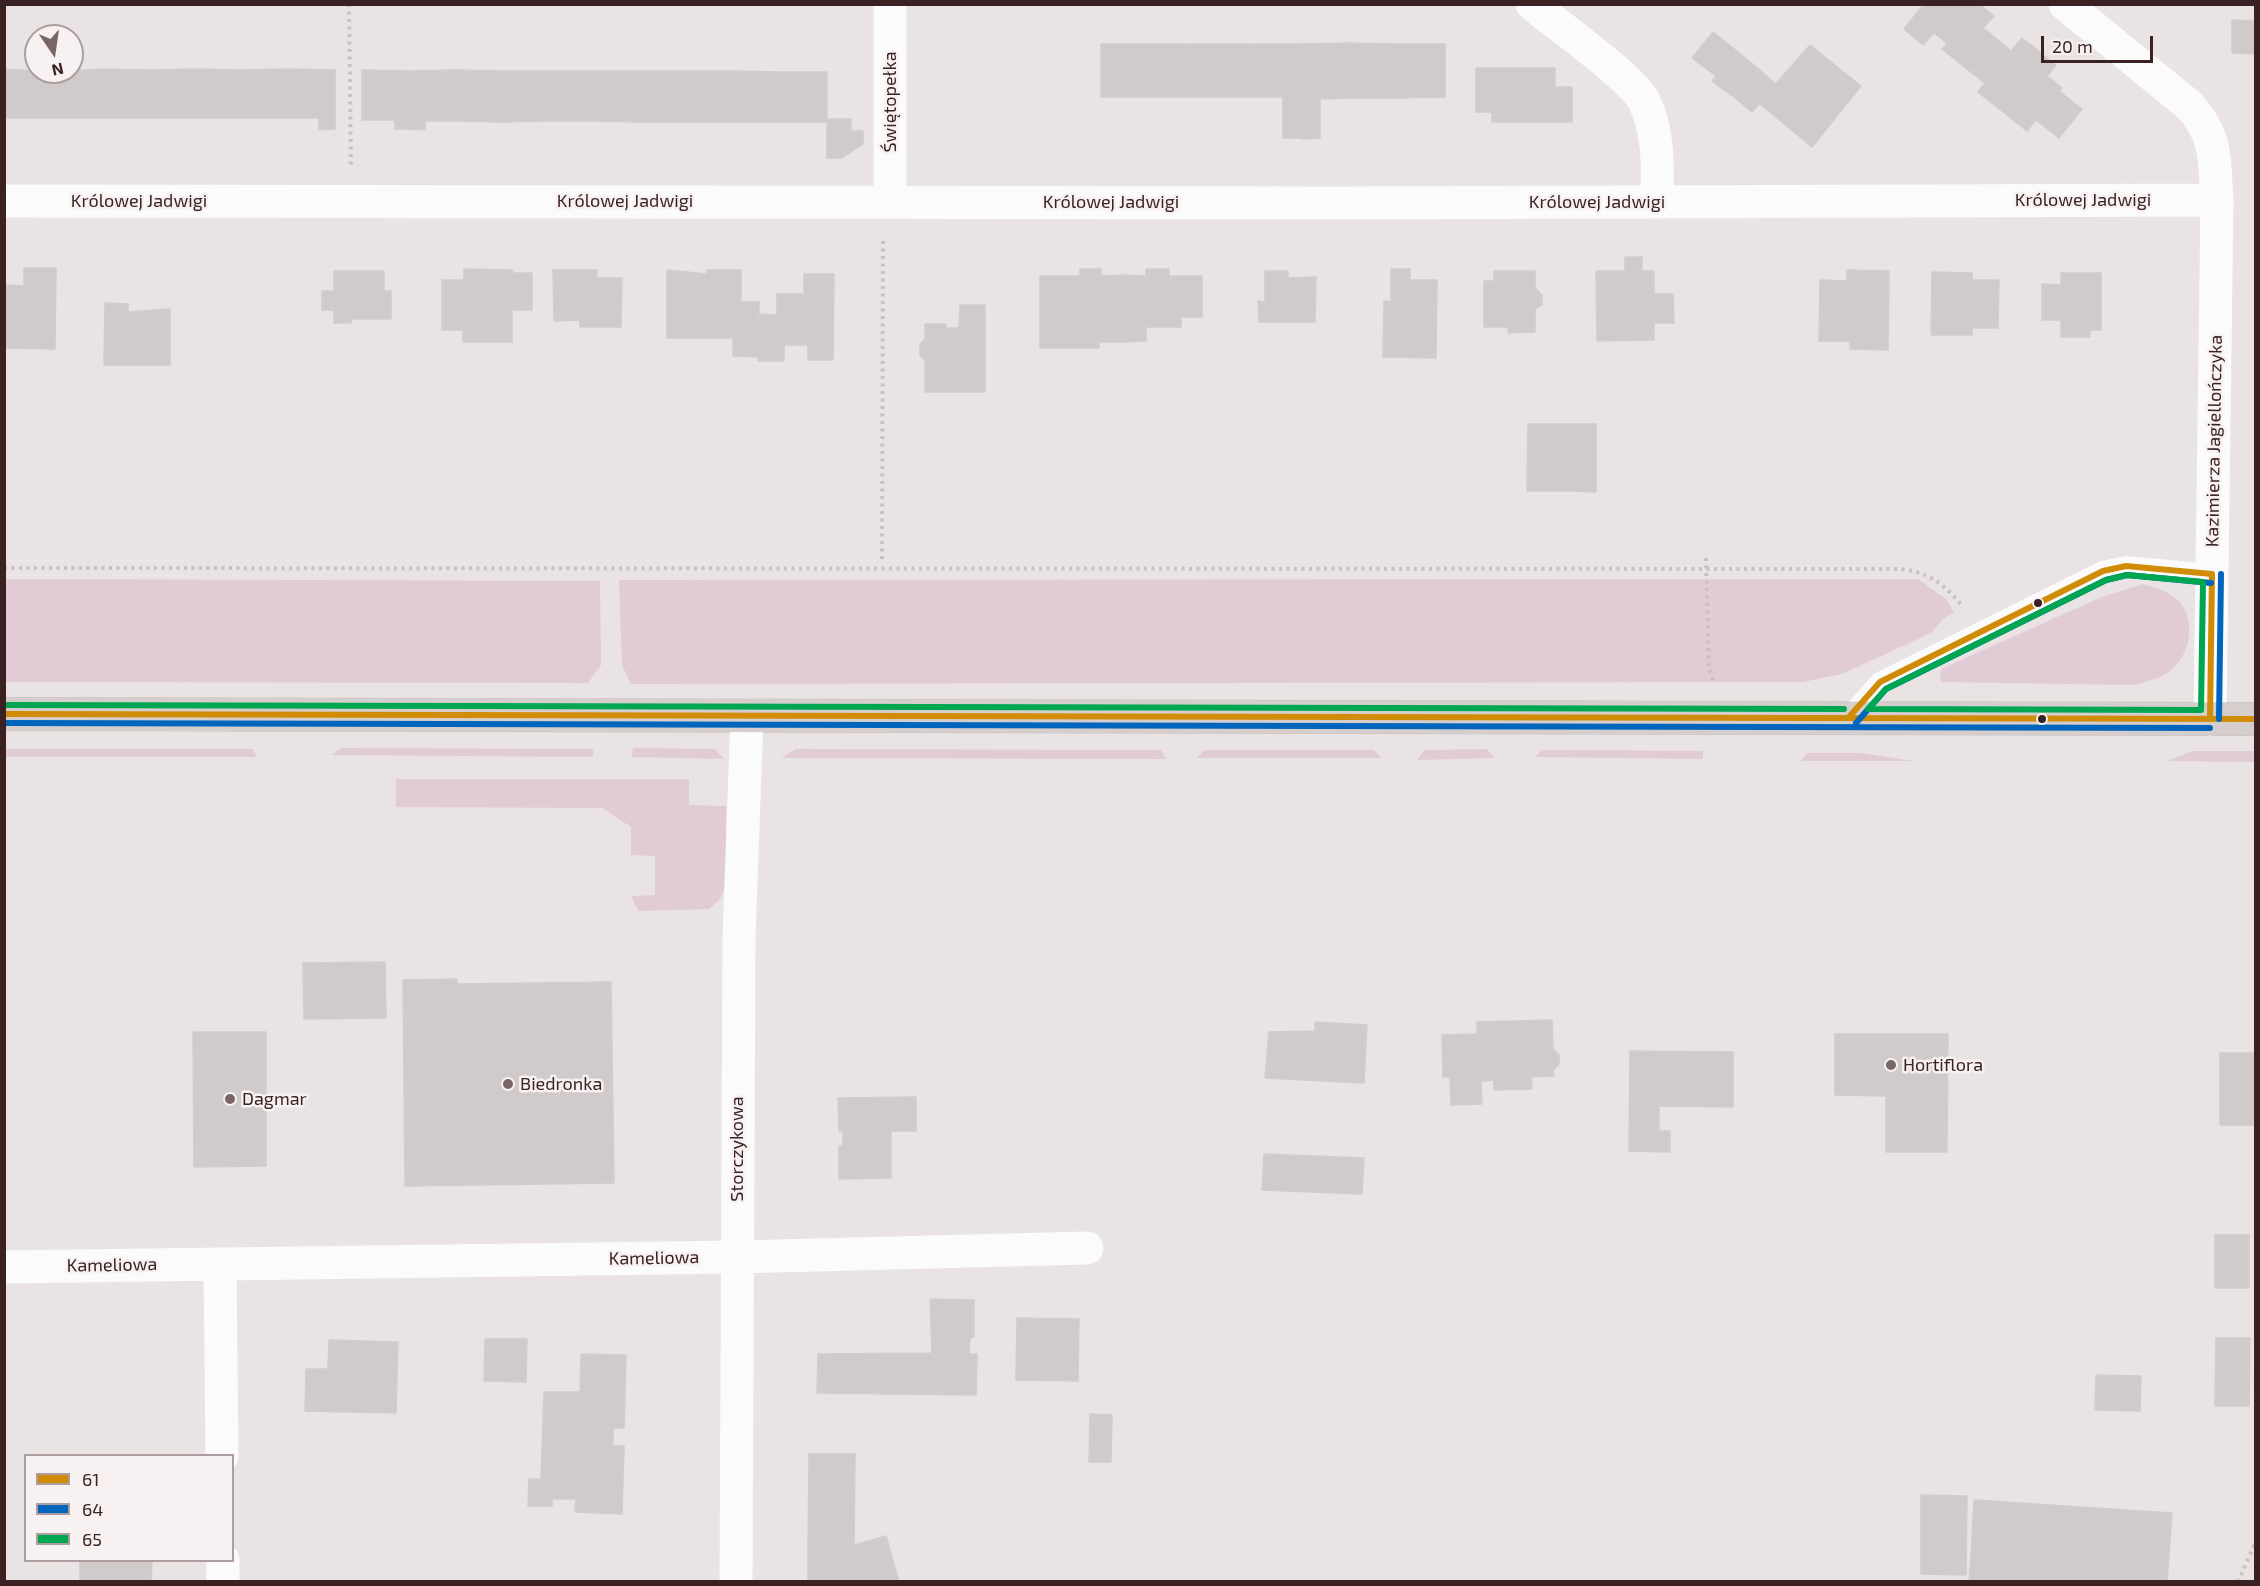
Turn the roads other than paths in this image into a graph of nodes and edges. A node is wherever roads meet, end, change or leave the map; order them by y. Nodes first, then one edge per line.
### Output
1 (890, 4) edge
2 (1532, 4) edge
3 (2065, 4) edge
4 (890, 200) junction
5 (2217, 200) junction
6 (4, 201) edge
7 (1657, 202) junction
8 (2212, 574) junction
9 (4, 714) edge
10 (747, 717) junction
11 (1849, 717) junction
12 (2211, 719) junction
13 (2256, 719) edge
14 (1087, 1248) dead end
15 (736, 1257) junction
16 (220, 1264) junction
17 (4, 1267) edge
18 (222, 1454) edge
19 (223, 1562) edge
20 (224, 1581) edge
21 (736, 1581) edge

1 - 4 street, Świętopełka
2 - 7 street
3 - 5 street, Kazimierza Jagiellończyka
4 - 6 street, Królowej Jadwigi
4 - 7 street, Królowej Jadwigi
5 - 7 street, Królowej Jadwigi
5 - 8 street, Kazimierza Jagiellończyka
8 - 11 lane
8 - 12 street, Kazimierza Jagiellończyka
9 - 10 main road
10 - 11 main road
10 - 15 street, Storczykowa
11 - 12 main road
12 - 13 main road
14 - 15 street, Kameliowa
15 - 16 street, Kameliowa
15 - 21 street, Storczykowa
16 - 17 street, Kameliowa
16 - 18 street
19 - 20 street

